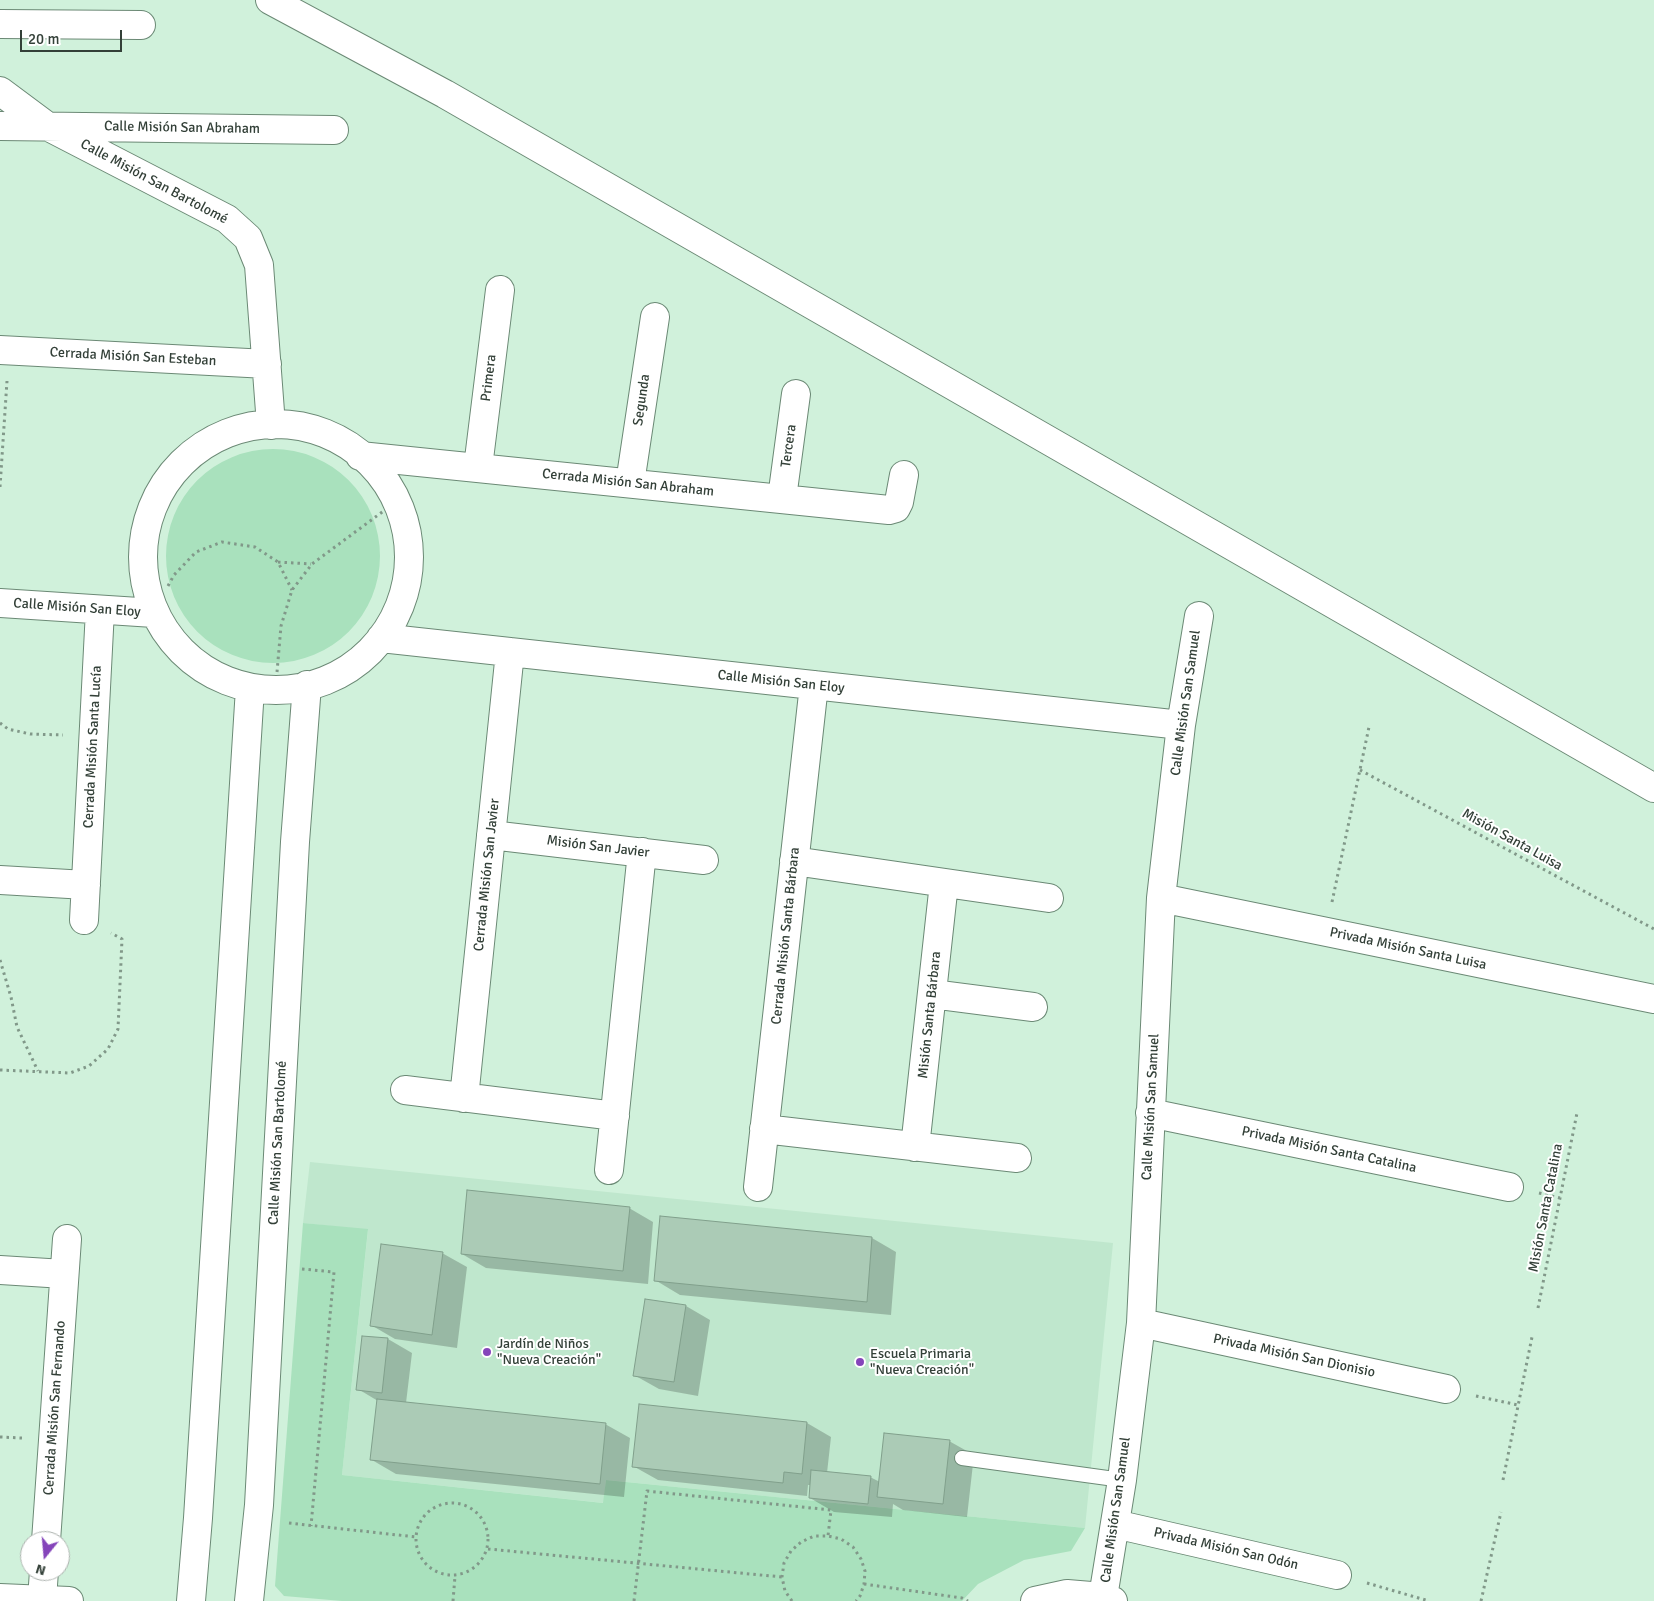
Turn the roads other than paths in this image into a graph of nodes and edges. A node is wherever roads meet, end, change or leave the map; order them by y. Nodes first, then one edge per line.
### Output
1 (270, 0) edge
2 (0, 24) edge
3 (141, 25) dead end
4 (0, 90) edge
5 (0, 126) edge
6 (47, 126) junction
7 (334, 130) dead end
8 (500, 290) dead end
9 (654, 317) dead end
10 (5, 350) edge
11 (267, 364) junction
12 (796, 394) dead end
13 (271, 426) junction
14 (360, 456) junction
15 (478, 467) junction
16 (904, 475) dead end
17 (630, 483) junction
18 (782, 498) junction
19 (0, 603) edge
20 (100, 610) junction
21 (154, 613) junction
22 (1199, 616) dead end
23 (381, 638) junction
24 (510, 652) junction
25 (307, 685) junction
26 (814, 685) junction
27 (263, 689) junction
28 (1181, 725) junction
29 (1654, 788) edge
30 (491, 835) junction
31 (642, 852) junction
32 (704, 860) dead end
33 (794, 862) junction
34 (0, 880) edge
35 (944, 883) junction
36 (86, 885) junction
37 (1049, 898) dead end
38 (1162, 898) junction
39 (84, 920) road end
40 (932, 994) junction
41 (1654, 999) edge
42 (1033, 1007) dead end
43 (405, 1090) dead end
44 (464, 1098) junction
45 (1150, 1114) junction
46 (615, 1116) junction
47 (764, 1129) junction
48 (915, 1147) junction
49 (1017, 1158) dead end
50 (609, 1170) dead end
51 (758, 1187) dead end
52 (1509, 1187) dead end
53 (67, 1240) dead end
54 (0, 1270) edge
55 (64, 1274) junction
56 (1141, 1323) junction
57 (1446, 1389) road end
58 (962, 1458) dead end
59 (1122, 1480) junction
60 (1115, 1524) junction
61 (47, 1531) edge
62 (1337, 1575) road end
63 (43, 1581) edge
64 (0, 1598) edge
65 (1108, 1599) edge
66 (42, 1600) junction
67 (69, 1601) edge
68 (191, 1601) edge
69 (249, 1601) edge
70 (1035, 1601) edge

1 - 29 street
2 - 3 street
4 - 6 street, Calle Misión San Bartolomé
5 - 6 street, Calle Misión San Abraham
6 - 7 street, Calle Misión San Abraham
6 - 11 street, Calle Misión San Bartolomé
8 - 15 street, Primera
9 - 17 street, Segunda
10 - 11 street, Cerrada Misión San Esteban
11 - 13 street, Calle Misión San Bartolomé
12 - 18 street, Tercera
13 - 14 street
13 - 21 street
14 - 15 street, Cerrada Misión San Abraham
14 - 23 street
15 - 17 street, Cerrada Misión San Abraham
16 - 18 street, Cerrada Misión San Abraham
17 - 18 street, Cerrada Misión San Abraham
19 - 20 street, Calle Misión San Eloy
20 - 21 street, Calle Misión San Eloy
20 - 36 street, Cerrada Misión Santa Lucía
21 - 27 street
22 - 28 street, Calle Misión San Samuel
23 - 24 street, Calle Misión San Eloy
23 - 25 street
24 - 26 street, Calle Misión San Eloy
24 - 30 street, Cerrada Misión San Javier
25 - 27 street
25 - 69 street, Calle Misión San Bartolomé
26 - 28 street, Calle Misión San Eloy
26 - 33 street, Cerrada Misión Santa Bárbara
27 - 68 street
28 - 38 street, Calle Misión San Samuel
30 - 31 street, Misión San Javier
30 - 44 street, Cerrada Misión San Javier
31 - 32 street, Misión San Javier
31 - 46 street
33 - 35 street
33 - 47 street, Cerrada Misión Santa Bárbara
34 - 36 street
35 - 37 street
35 - 40 street, Misión Santa Bárbara
36 - 39 street, Cerrada Misión Santa Lucía
38 - 41 street, Privada Misión Santa Luisa
38 - 45 street, Calle Misión San Samuel
40 - 42 street
40 - 48 street, Misión Santa Bárbara
43 - 44 street
44 - 46 street
45 - 52 street, Privada Misión Santa Catalina
45 - 56 street, Calle Misión San Samuel
46 - 50 street
47 - 48 street
47 - 51 street, Cerrada Misión Santa Bárbara
48 - 49 street
53 - 55 street, Cerrada Misión San Fernando
54 - 55 street
55 - 61 street, Cerrada Misión San Fernando
56 - 57 street, Privada Misión San Dionisio
56 - 59 street, Calle Misión San Samuel
58 - 59 lane
59 - 60 street, Calle Misión San Samuel
60 - 62 street, Privada Misión San Odón
60 - 65 street, Calle Misión San Samuel
63 - 66 street
64 - 66 street
65 - 70 street
66 - 67 street

